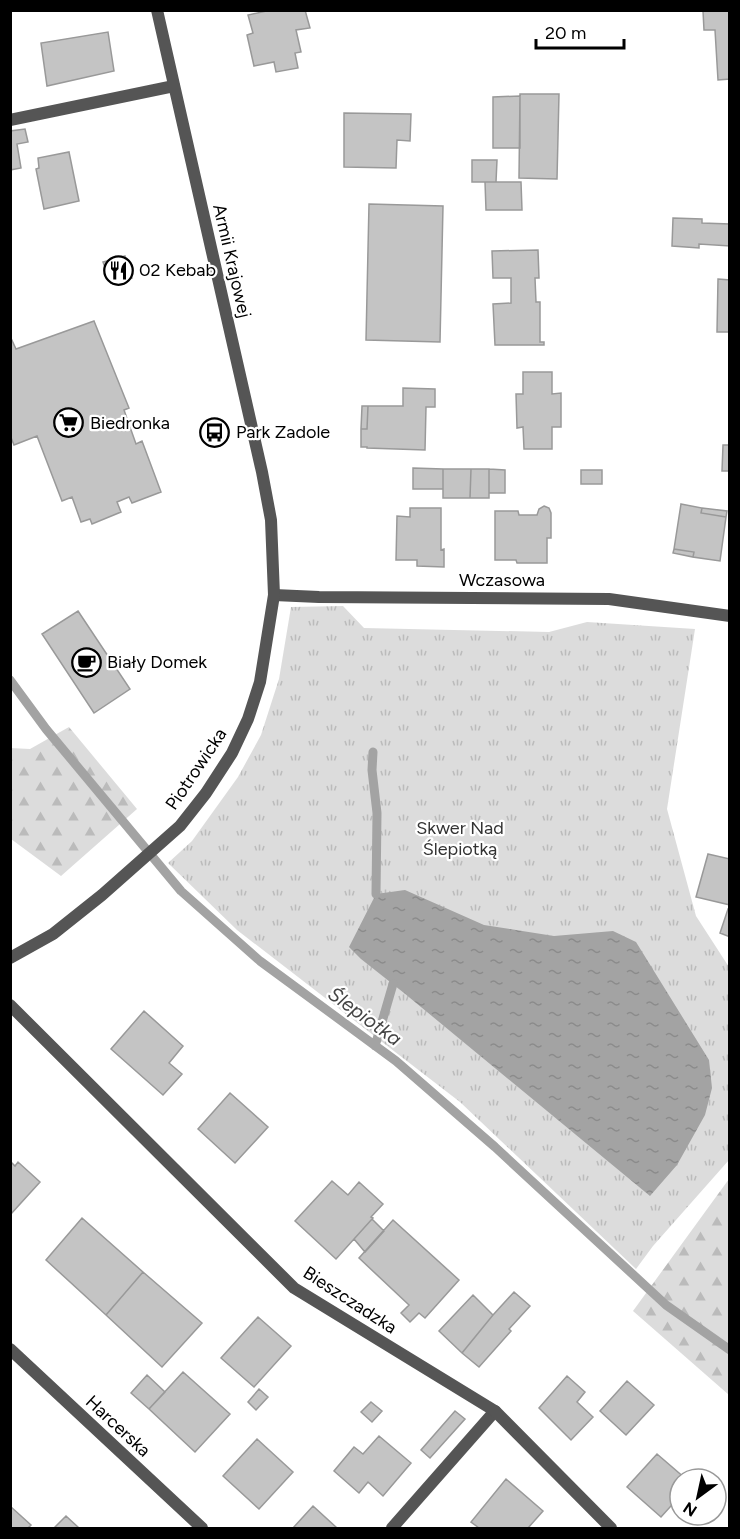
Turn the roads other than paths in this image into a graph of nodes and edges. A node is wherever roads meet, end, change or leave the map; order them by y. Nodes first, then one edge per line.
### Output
1 (157, 10) edge
2 (174, 86) junction
3 (10, 120) edge
4 (271, 520) joint
5 (274, 595) junction
6 (729, 616) edge
7 (10, 958) edge
8 (10, 1005) edge
9 (10, 1349) edge
10 (495, 1412) junction
11 (202, 1528) edge
12 (392, 1528) edge
13 (611, 1528) edge

1 - 2 street, Armii Krajowej
2 - 3 street
2 - 4 street, Armii Krajowej
4 - 5 street, Piotrowicka
5 - 6 street, Wczasowa
5 - 7 street, Piotrowicka
8 - 10 street, Bieszczadzka
9 - 11 street, Harcerska
10 - 12 street
10 - 13 street, Bieszczadzka

